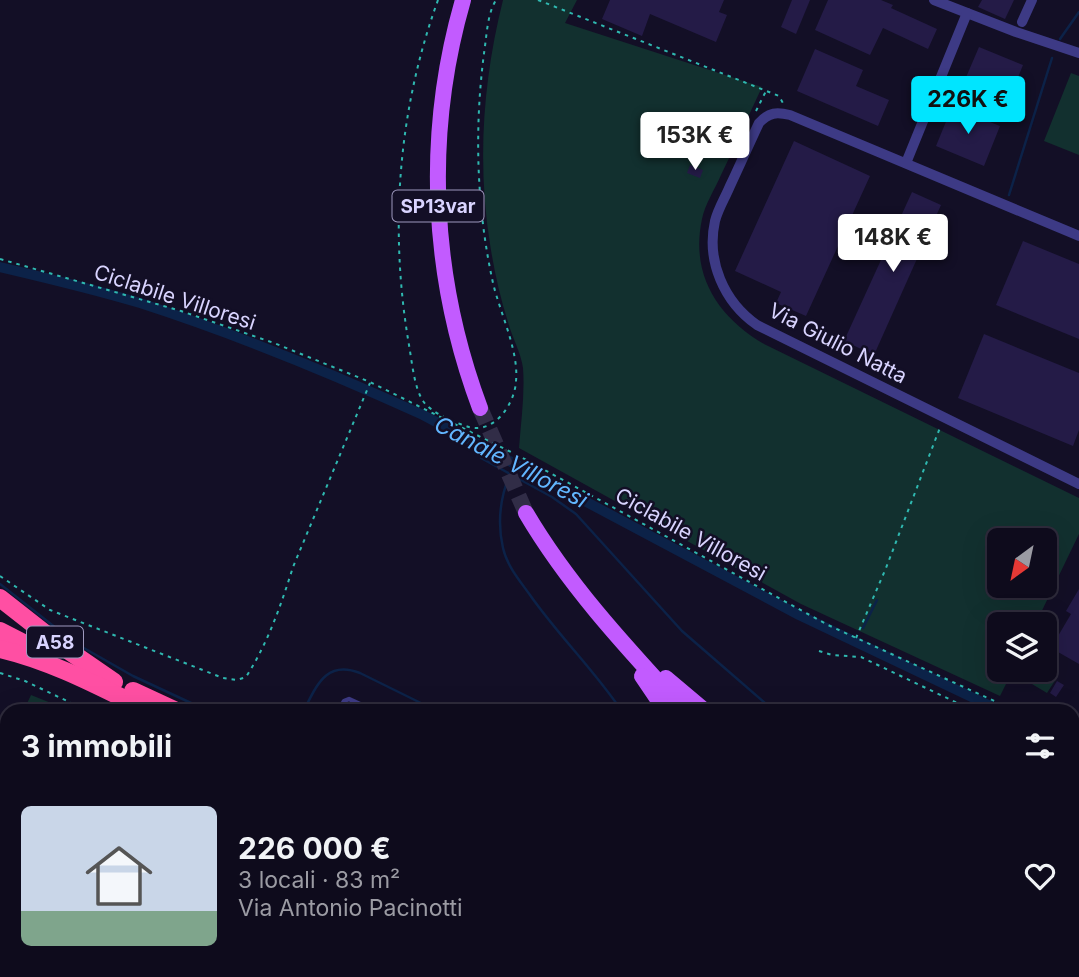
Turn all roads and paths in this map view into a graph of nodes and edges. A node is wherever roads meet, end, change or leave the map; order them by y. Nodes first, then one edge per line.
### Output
1 (463, 0) edge
2 (538, 0) edge
3 (934, 0) edge
4 (1032, 0) edge
5 (967, 13) junction
6 (1022, 22) dead end
7 (1079, 53) edge
8 (766, 91) junction
9 (790, 114) junction
10 (753, 118) dead end
11 (906, 163) junction
12 (1079, 236) edge
13 (0, 259) edge
14 (370, 383) junction
15 (424, 403) dead end
16 (422, 408) junction
17 (480, 408) tunnel mouth
18 (941, 424) dead end
19 (474, 428) dead end
20 (472, 432) junction
21 (1079, 484) edge
22 (526, 513) tunnel mouth
23 (0, 576) edge
24 (0, 598) edge
25 (0, 631) edge
26 (611, 631) junction
27 (856, 638) junction
28 (0, 649) edge
29 (40, 651) junction
30 (818, 651) dead end
31 (0, 673) edge
32 (114, 681) junction
33 (95, 684) junction
34 (73, 704) edge
35 (135, 704) edge
36 (162, 704) edge
37 (342, 704) edge
38 (360, 704) edge
39 (661, 704) edge
40 (678, 704) edge
41 (697, 704) edge
42 (959, 704) edge
43 (1001, 704) edge

1 - 17 main road, SP13var
2 - 8 path
3 - 5 street
4 - 6 street
5 - 7 street
5 - 11 street
8 - 9 path
8 - 10 path
9 - 11 street
9 - 21 street, Via Giulio Natta
11 - 12 street
13 - 14 path, Ciclabile Villoresi
14 - 16 path, Ciclabile Villoresi
14 - 23 path
15 - 16 path
16 - 20 path, Ciclabile Villoresi
18 - 27 path
19 - 20 path
20 - 27 path, Ciclabile Villoresi
22 - 26 main road
24 - 32 highway, A58
25 - 29 highway, A58
26 - 39 main road
26 - 40 main road
26 - 41 main road
27 - 43 path, Ciclabile Villoresi
28 - 33 highway, A58
29 - 32 highway, A58
29 - 33 highway, A58
30 - 42 path
31 - 34 path
32 - 36 highway, A58
33 - 35 highway, A58
37 - 38 lane

